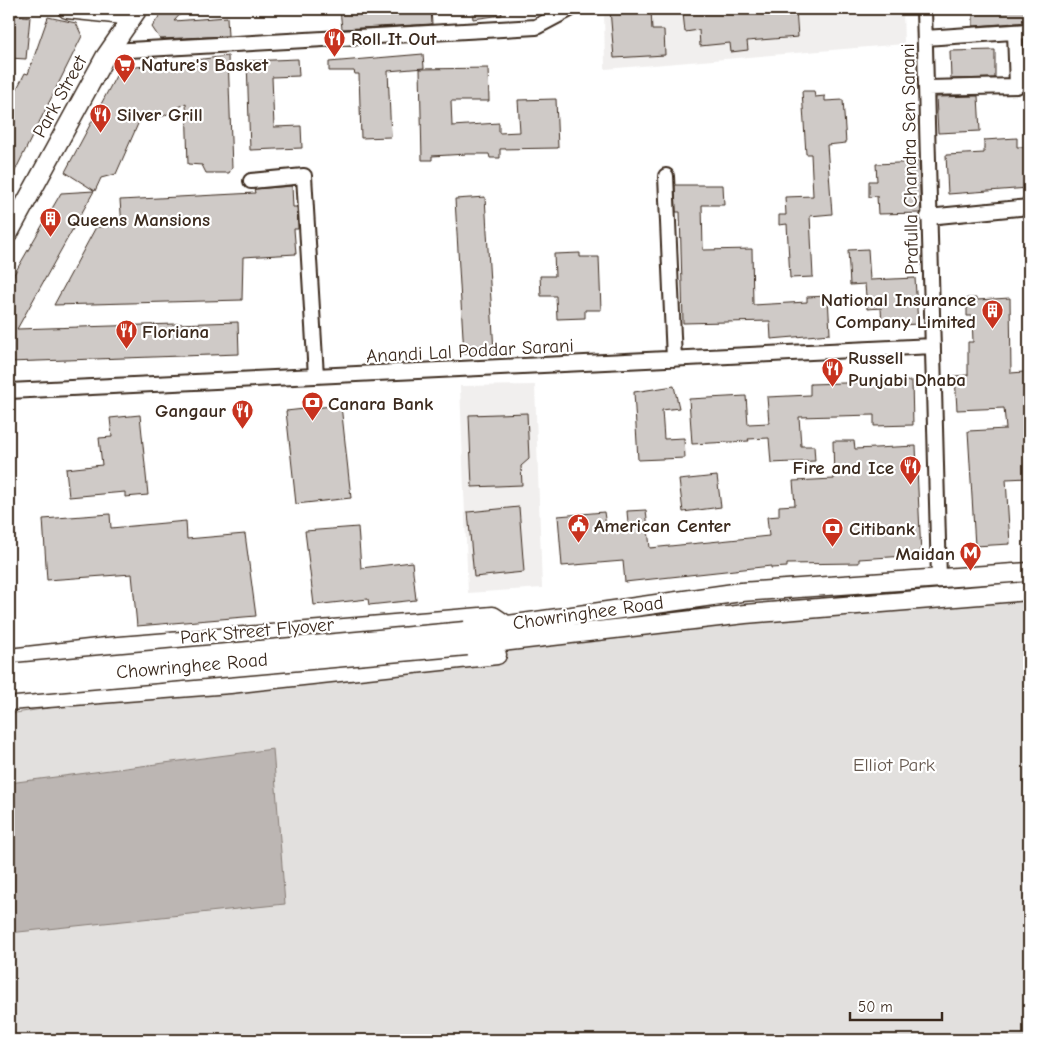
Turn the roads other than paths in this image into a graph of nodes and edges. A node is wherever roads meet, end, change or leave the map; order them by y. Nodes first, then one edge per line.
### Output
1 (67, 9) edge
2 (570, 9) edge
3 (924, 9) edge
4 (136, 13) edge
5 (1022, 32) edge
6 (925, 38) junction
7 (111, 51) junction
8 (927, 88) junction
9 (666, 176) dead end
10 (251, 181) dead end
11 (1029, 207) edge
12 (928, 217) junction
13 (9, 233) edge
14 (933, 346) junction
15 (674, 359) junction
16 (316, 376) junction
17 (9, 390) edge
18 (1029, 572) edge
19 (939, 579) junction
20 (907, 581) junction
21 (1029, 591) edge
22 (908, 600) junction
23 (509, 634) junction
24 (466, 638) junction
25 (107, 647) junction
26 (9, 658) edge
27 (9, 673) edge
28 (9, 687) edge
29 (108, 694) junction
30 (9, 701) edge

1 - 4 main road
2 - 7 street
3 - 6 street, Prafulla Chandra Sen Sarani
4 - 7 main road, Park Street
5 - 6 street
5 - 8 street
6 - 8 street, Prafulla Chandra Sen Sarani
7 - 13 main road, Park Street
8 - 12 street, Prafulla Chandra Sen Sarani
9 - 15 street
10 - 16 street
11 - 12 street
12 - 14 street, Prafulla Chandra Sen Sarani
14 - 15 street, Anandi Lal Poddar Sarani
14 - 19 street, Prafulla Chandra Sen Sarani
15 - 16 street, Anandi Lal Poddar Sarani
16 - 17 street, Anandi Lal Poddar Sarani
18 - 19 main road, Chowringhee Road
19 - 20 main road, Chowringhee Road
20 - 22 main road
20 - 23 main road, Chowringhee Road
21 - 22 main road, Chowringhee Road
22 - 23 main road, Chowringhee Road
23 - 24 main road, Park Street Flyover
23 - 25 main road, Chowringhee Road
23 - 29 main road, Chowringhee Road
24 - 27 main road, Park Street Flyover, bridge
24 - 28 main road, Park Street Flyover, bridge
25 - 26 main road, Chowringhee Road
25 - 29 main road
29 - 30 main road, Chowringhee Road

